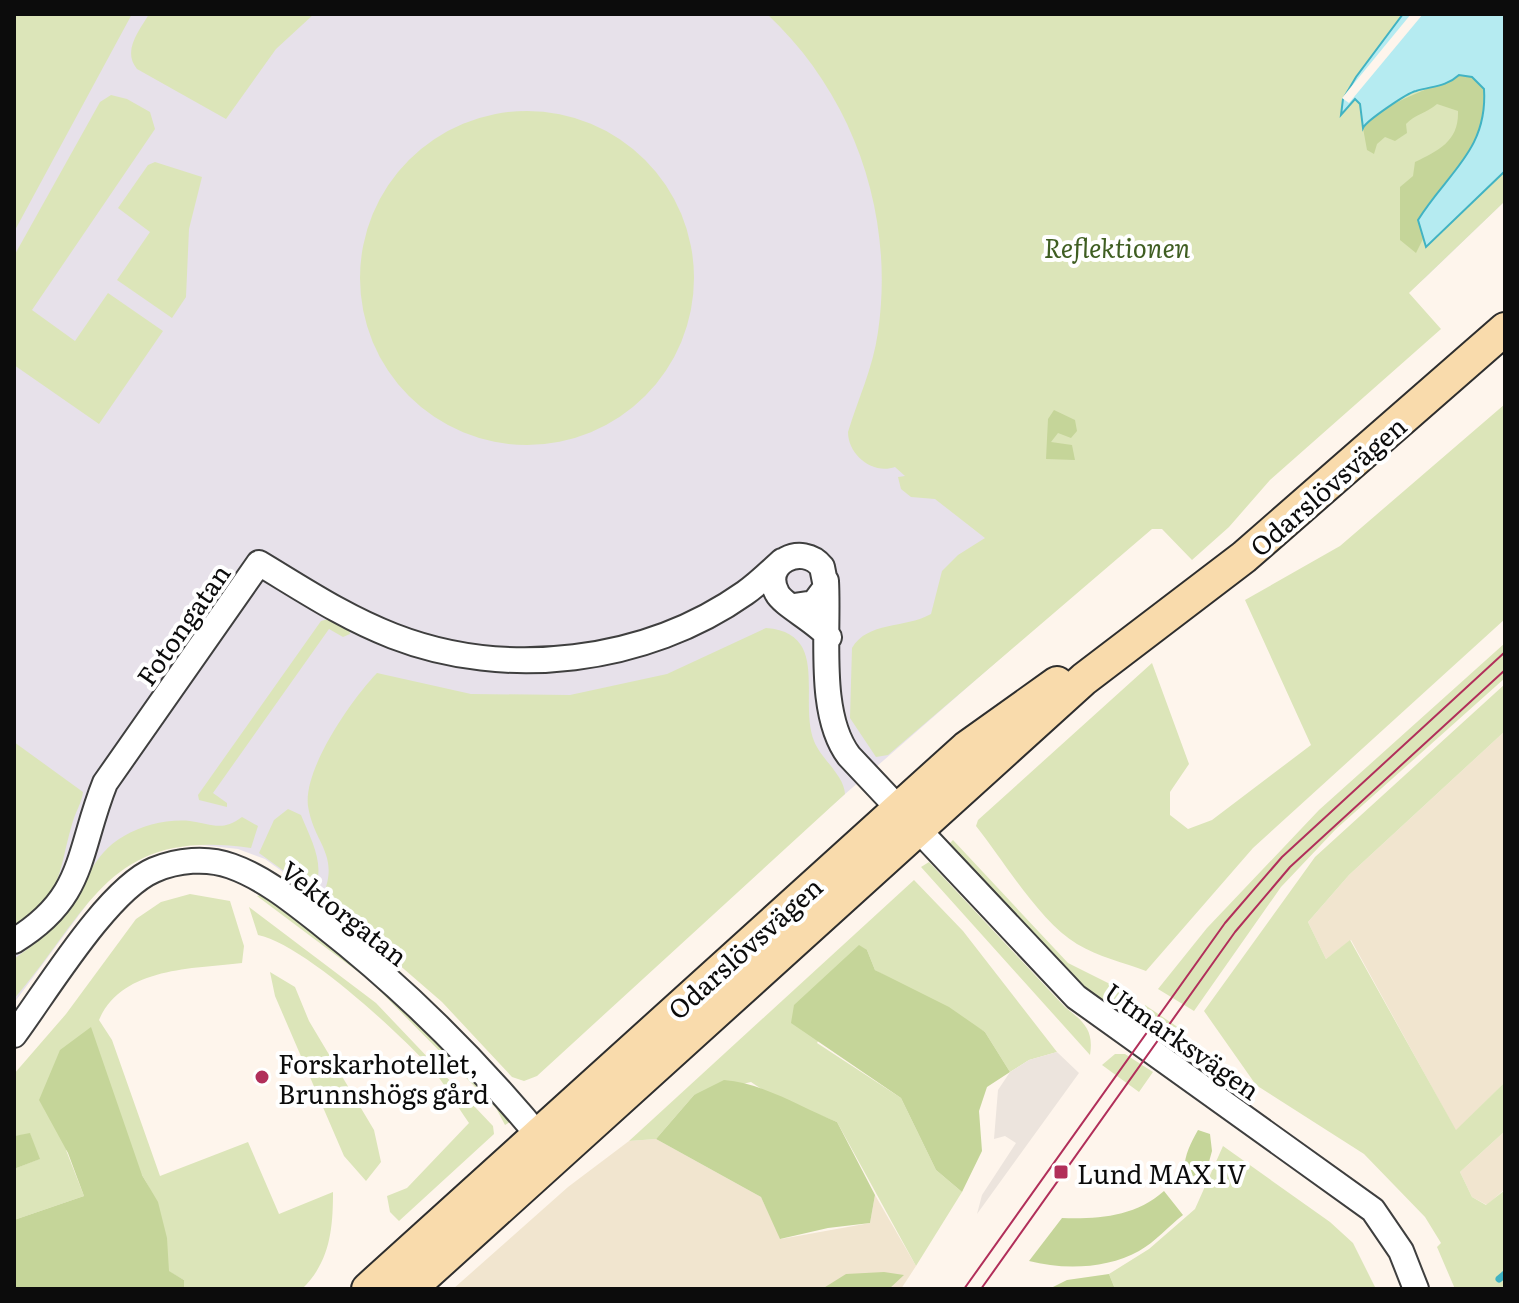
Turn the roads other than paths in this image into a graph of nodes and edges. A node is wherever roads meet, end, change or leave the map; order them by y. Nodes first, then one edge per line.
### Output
1 (1505, 329) edge
2 (782, 561) junction
3 (826, 581) junction
4 (735, 600) junction
5 (790, 604) junction
6 (829, 637) junction
7 (908, 819) junction
8 (14, 941) edge
9 (14, 1035) edge
10 (547, 1147) junction
11 (368, 1289) edge
12 (410, 1289) edge
13 (1416, 1289) edge

1 - 7 main road, Odarslövsvägen
2 - 3 street
2 - 4 street, Fotongatan
2 - 5 street
3 - 5 street
3 - 6 street
4 - 5 street, Fotongatan
4 - 8 street, Fotongatan
5 - 6 street
6 - 7 street
7 - 10 main road, Odarslövsvägen
7 - 13 street, Utmarksvägen
9 - 10 street, Vektorgatan
10 - 11 main road, Odarslövsvägen
10 - 12 main road, Odarslövsvägen

